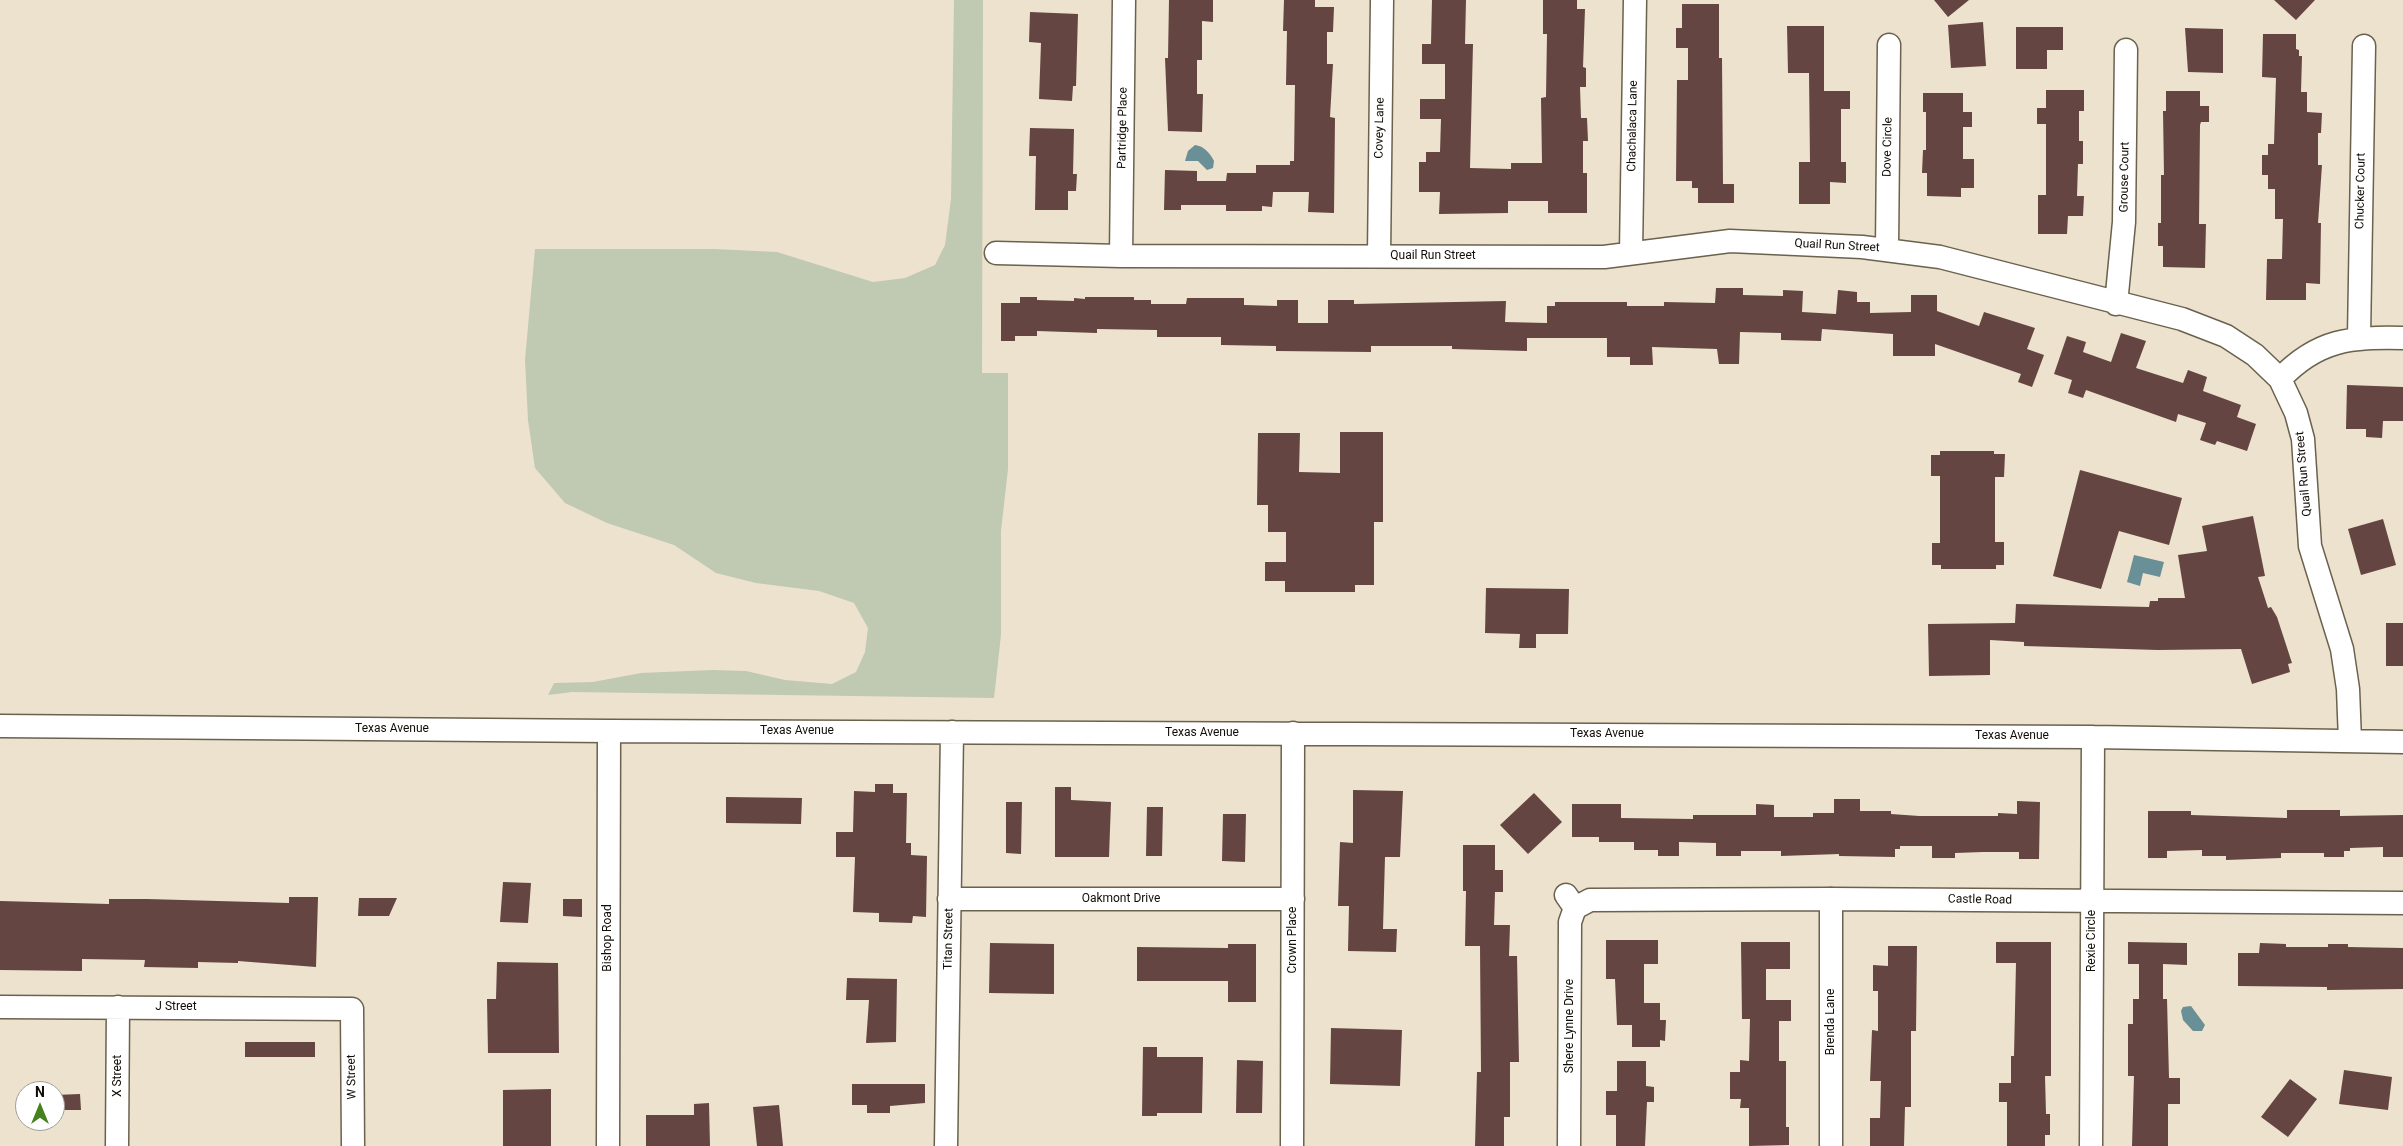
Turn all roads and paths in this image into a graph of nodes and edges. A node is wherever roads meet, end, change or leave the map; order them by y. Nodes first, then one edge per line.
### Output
1 (1124, 0) edge
2 (1382, 0) edge
3 (1635, 0) edge
4 (1889, 45) dead end
5 (2364, 46) dead end
6 (2126, 50) dead end
7 (1887, 248) junction
8 (1631, 252) junction
9 (996, 253) dead end
10 (1121, 256) junction
11 (1379, 256) junction
12 (2116, 304) junction
13 (2359, 337) junction
14 (2403, 338) edge
15 (2280, 379) junction
16 (0, 726) edge
17 (609, 731) junction
18 (952, 732) junction
19 (1293, 733) junction
20 (2093, 737) junction
21 (2350, 741) junction
22 (2403, 742) edge
23 (1831, 898) junction
24 (949, 900) junction
25 (1293, 900) junction
26 (2092, 901) junction
27 (1570, 902) joint
28 (2403, 903) edge
29 (0, 1007) edge
30 (118, 1007) junction
31 (352, 1009) joint
32 (117, 1146) edge
33 (353, 1146) edge
34 (608, 1146) edge
35 (946, 1146) edge
36 (1292, 1146) edge
37 (1570, 1146) edge
38 (1831, 1146) edge
39 (2091, 1146) edge

1 - 10 street, Partridge Place
2 - 11 street, Covey Lane
3 - 8 street, Chachalaca Lane
4 - 7 street, Dove Circle
5 - 13 street, Chucker Court
6 - 12 street, Grouse Court
7 - 8 street, Quail Run Street
7 - 12 street, Quail Run Street
8 - 11 street, Quail Run Street
9 - 10 street, Quail Run Street
10 - 11 street, Quail Run Street
12 - 15 street, Quail Run Street
13 - 14 street
13 - 15 street
15 - 21 street, Quail Run Street
16 - 17 street, Texas Avenue
17 - 18 street, Texas Avenue
17 - 34 street, Bishop Road
18 - 19 street, Texas Avenue
18 - 24 street, Titan Street
19 - 20 street, Texas Avenue
19 - 25 street, Crown Place
20 - 21 street, Texas Avenue
20 - 26 street, Rexie Circle
21 - 22 street, Texas Avenue
23 - 26 street, Castle Road
23 - 27 street, Castle Road
23 - 38 street, Brenda Lane
24 - 25 street, Oakmont Drive
24 - 35 street, Titan Street
25 - 36 street, Crown Place
26 - 28 street, Castle Road
26 - 39 street, Rexie Circle
27 - 37 street, Shere Lynne Drive
29 - 30 street, J Street
30 - 31 street, J Street
30 - 32 street, X Street
31 - 33 street, W Street

